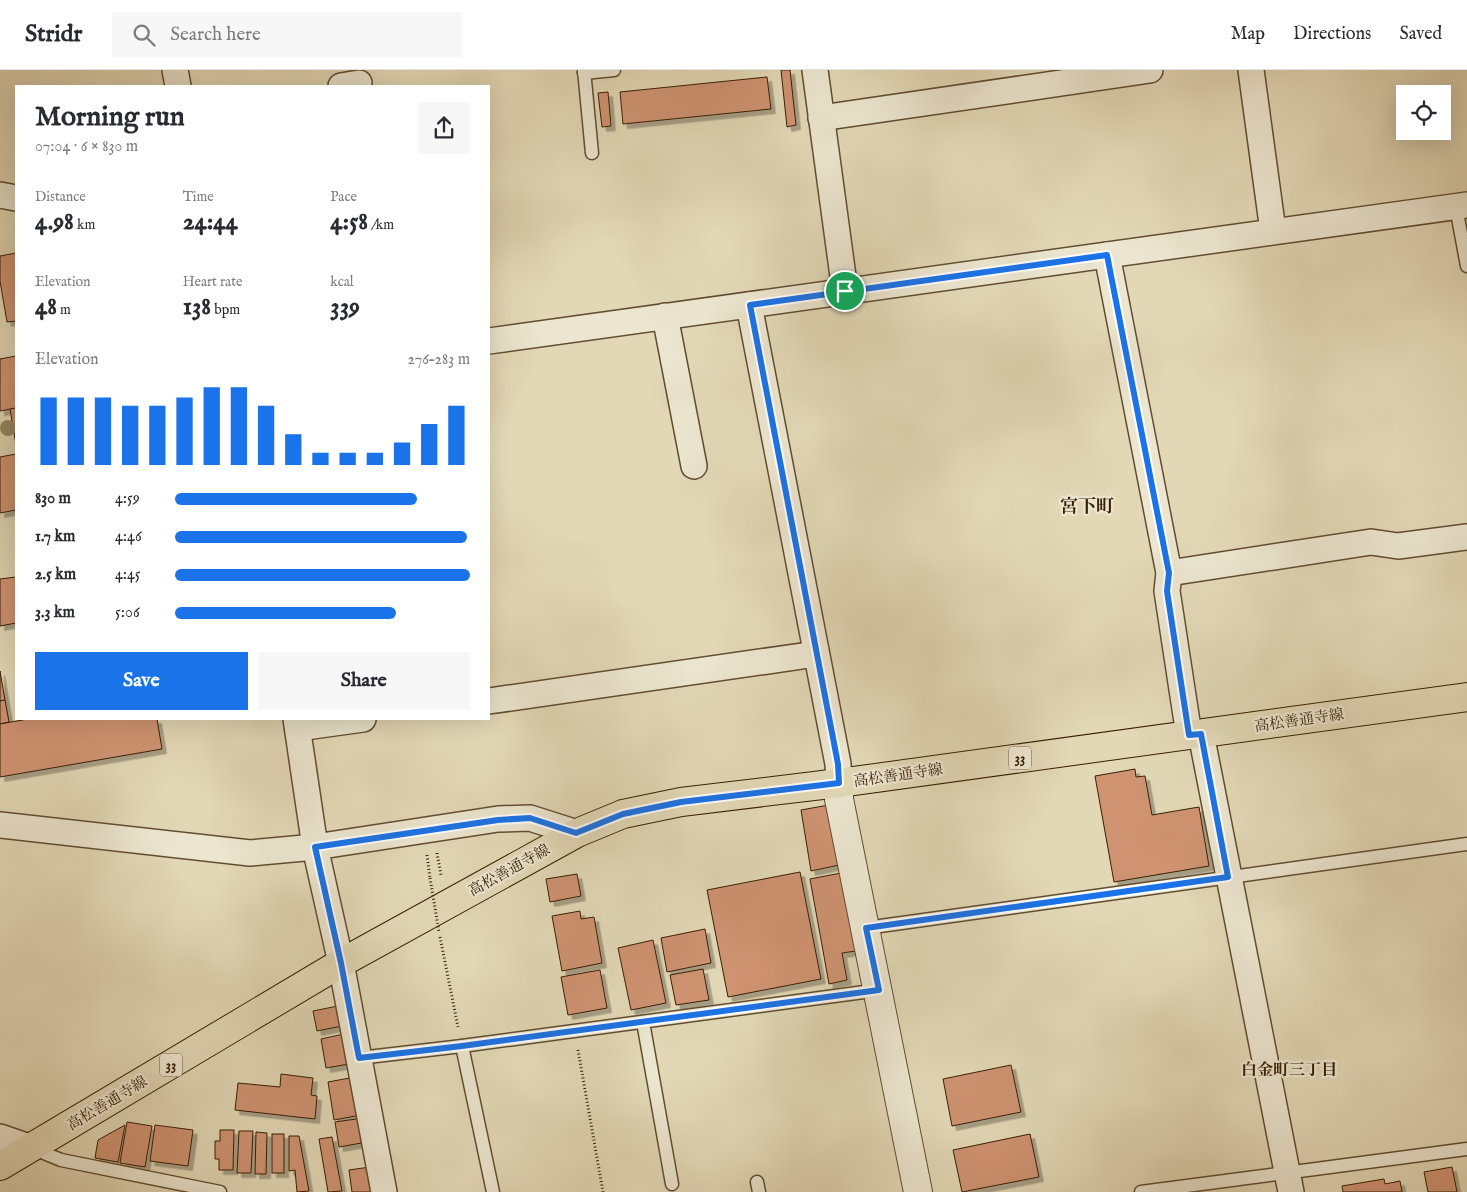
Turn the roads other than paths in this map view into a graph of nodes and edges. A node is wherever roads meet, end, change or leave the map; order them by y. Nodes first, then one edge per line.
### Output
1 (175, 70) edge
2 (614, 70) edge
3 (815, 70) edge
4 (1150, 70) edge
5 (1251, 70) edge
6 (584, 72) edge
7 (178, 85) edge
8 (822, 118) junction
9 (592, 153) dead end
10 (0, 195) edge
11 (15, 198) edge
12 (1461, 206) edge
13 (1273, 231) junction
14 (1107, 255) junction
15 (1467, 266) edge
16 (845, 291) junction
17 (750, 305) junction
18 (665, 316) junction
19 (490, 341) edge
20 (694, 466) dead end
21 (1467, 537) edge
22 (1169, 573) junction
23 (816, 654) junction
24 (1467, 697) edge
25 (490, 701) edge
26 (347, 720) edge
27 (297, 723) edge
28 (1195, 734) junction
29 (839, 783) junction
30 (0, 826) edge
31 (576, 833) junction
32 (1467, 844) edge
33 (315, 847) junction
34 (1228, 877) junction
35 (866, 928) junction
36 (341, 963) junction
37 (879, 990) junction
38 (643, 1022) junction
39 (462, 1046) junction
40 (359, 1058) junction
41 (0, 1137) edge
42 (32, 1148) junction
43 (1467, 1149) edge
44 (0, 1166) edge
45 (1289, 1183) edge
46 (672, 1184) dead end
47 (220, 1192) edge
48 (384, 1192) edge
49 (493, 1192) edge
50 (918, 1192) edge
51 (1141, 1192) edge

1 - 7 street
2 - 6 lane
3 - 8 street
4 - 8 street
5 - 13 street
6 - 9 lane
8 - 16 street
10 - 11 street
12 - 13 street
12 - 15 lane
13 - 14 street
14 - 16 street
14 - 22 street
16 - 17 street
17 - 18 street
17 - 23 street
18 - 19 street
18 - 20 street
21 - 22 street
22 - 28 street
23 - 25 street
23 - 29 street
24 - 28 main road, 高松善通寺線 / 33
26 - 27 street
27 - 33 street
28 - 29 main road, 高松善通寺線 / 33
28 - 34 street
29 - 31 main road, 高松善通寺線 / 33
29 - 35 street
30 - 33 street
31 - 33 street
31 - 36 main road, 高松善通寺線 / 33
32 - 34 lane
33 - 36 street
34 - 35 lane
34 - 45 street
35 - 37 street
36 - 40 street
36 - 42 main road, 高松善通寺線 / 33
37 - 38 lane
37 - 50 street
38 - 39 lane
38 - 46 lane
39 - 40 lane
39 - 49 lane
40 - 48 street
41 - 42 street
42 - 44 main road, 高松善通寺線 / 33
42 - 47 lane
43 - 45 lane
45 - 51 lane

